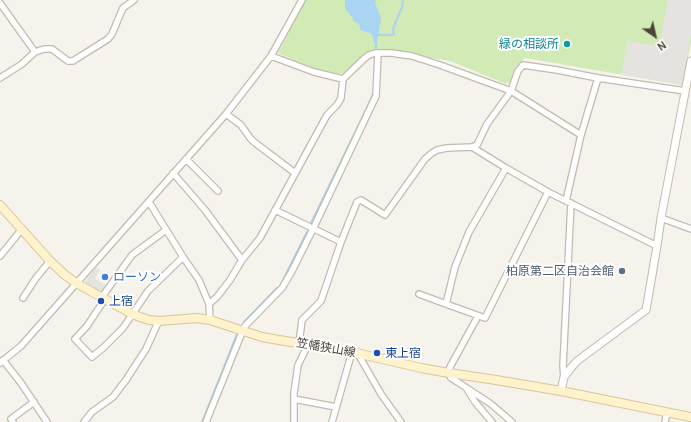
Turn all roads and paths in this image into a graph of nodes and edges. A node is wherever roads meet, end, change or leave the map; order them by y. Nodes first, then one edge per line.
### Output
1 (134, 0) edge
2 (302, 0) edge
3 (0, 3) edge
4 (35, 52) junction
5 (377, 53) junction
6 (271, 56) junction
7 (691, 61) edge
8 (0, 78) edge
9 (598, 78) junction
10 (343, 79) junction
11 (689, 81) edge
12 (511, 91) junction
13 (685, 91) junction
14 (226, 114) junction
15 (581, 135) junction
16 (472, 147) junction
17 (186, 159) junction
18 (506, 168) junction
19 (295, 173) junction
20 (173, 174) junction
21 (218, 191) dead end
22 (548, 192) junction
23 (149, 202) junction
24 (568, 202) junction
25 (0, 205) edge
26 (275, 210) junction
27 (661, 218) junction
28 (313, 228) junction
29 (22, 229) junction
30 (691, 229) edge
31 (166, 230) junction
32 (341, 242) junction
33 (657, 246) junction
34 (0, 256) edge
35 (183, 257) junction
36 (242, 260) junction
37 (50, 261) junction
38 (76, 283) junction
39 (419, 294) dead end
40 (23, 298) dead end
41 (103, 298) junction
42 (209, 304) junction
43 (446, 304) junction
44 (132, 314) junction
45 (478, 316) junction
46 (210, 320) junction
47 (159, 321) junction
48 (243, 330) junction
49 (299, 344) junction
50 (308, 345) junction
51 (355, 353) junction
52 (2, 361) edge
53 (449, 373) junction
54 (564, 377) junction
55 (466, 388) junction
56 (560, 391) junction
57 (294, 399) junction
58 (34, 402) junction
59 (336, 407) junction
60 (667, 412) junction
61 (691, 417) edge
62 (13, 422) edge
63 (47, 422) edge
64 (84, 422) edge
65 (206, 422) edge
66 (294, 422) edge
67 (332, 422) edge
68 (401, 422) edge
69 (492, 422) edge
70 (512, 422) edge
71 (665, 422) edge

1 - 4 street
2 - 6 street
3 - 4 street
4 - 8 street
5 - 10 street
5 - 12 street
5 - 28 street
6 - 10 street
6 - 14 street
7 - 11 street
9 - 12 street
9 - 13 street
9 - 15 street
10 - 19 street
11 - 13 street
12 - 15 street
12 - 16 street
13 - 27 street
14 - 17 street
14 - 19 street
15 - 24 street
16 - 18 street
16 - 32 street
17 - 20 street
17 - 21 street
18 - 22 street
18 - 43 street
19 - 26 street
20 - 23 street
20 - 36 street
22 - 24 street
22 - 45 street
23 - 31 street
23 - 38 street
24 - 33 street
24 - 54 street
25 - 29 main road, 笠幡狭山線
26 - 28 street
26 - 36 street
27 - 30 street
27 - 33 street
28 - 32 street
28 - 48 street
29 - 34 street
29 - 37 main road, 笠幡狭山線
31 - 35 street
31 - 41 street
32 - 49 street
33 - 54 street
35 - 42 street
35 - 44 street
36 - 42 street
37 - 38 main road, 笠幡狭山線
37 - 40 street
38 - 41 main road, 笠幡狭山線
38 - 52 street
39 - 43 street
41 - 44 main road, 笠幡狭山線
41 - 44 street
42 - 46 street
43 - 45 street
44 - 47 main road, 笠幡狭山線
45 - 53 street
46 - 47 main road, 笠幡狭山線
46 - 48 main road, 笠幡狭山線
47 - 64 street
48 - 49 main road, 笠幡狭山線
48 - 65 street
49 - 50 main road, 笠幡狭山線
50 - 51 main road, 笠幡狭山線
50 - 57 street
51 - 53 main road, 笠幡狭山線
51 - 59 street
51 - 68 street
52 - 58 street
53 - 55 street
53 - 56 main road, 笠幡狭山線
54 - 56 street
55 - 69 street
55 - 70 street
56 - 60 main road, 笠幡狭山線
57 - 59 street
57 - 66 street
58 - 62 street
58 - 63 street
59 - 67 street
60 - 61 main road, 笠幡狭山線
60 - 71 street

